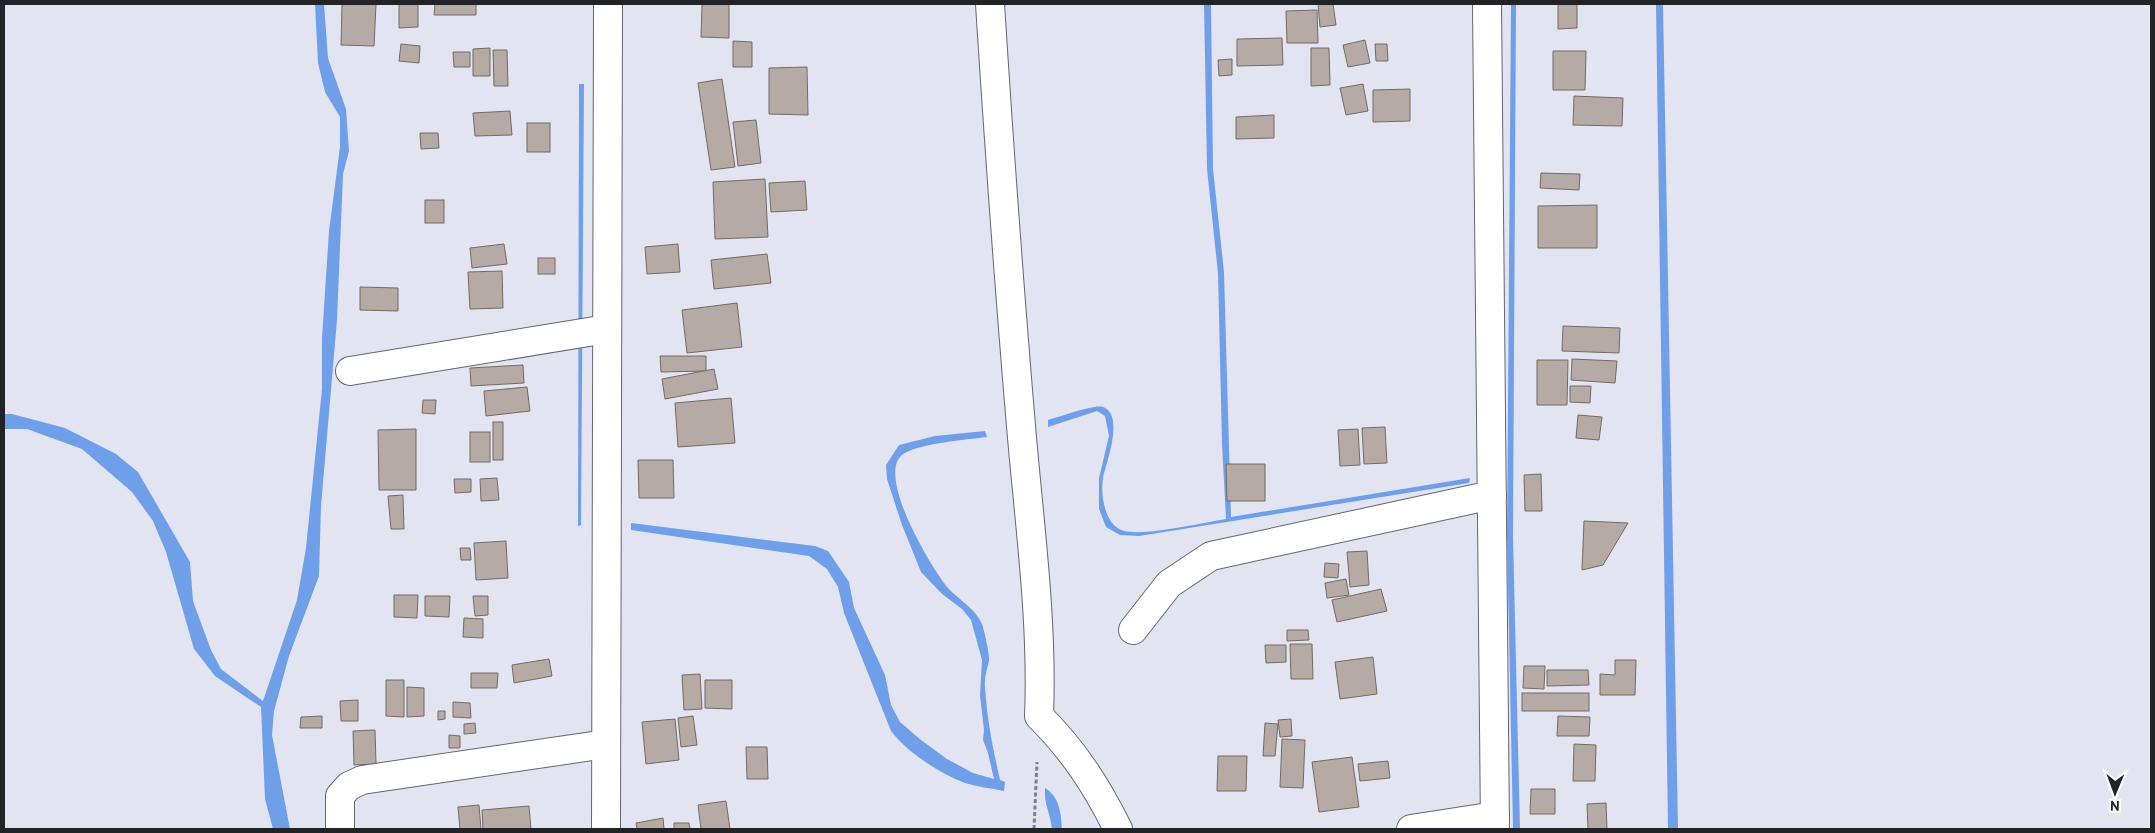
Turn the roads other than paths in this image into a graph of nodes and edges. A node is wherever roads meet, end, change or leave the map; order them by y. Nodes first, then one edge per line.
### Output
1 (608, 4) edge
2 (990, 4) edge
3 (1487, 4) edge
4 (607, 329) junction
5 (350, 371) dead end
6 (1492, 495) junction
7 (1133, 630) dead end
8 (606, 744) junction
9 (1495, 823) edge
10 (340, 829) edge
11 (606, 829) edge
12 (1118, 829) edge
13 (1411, 829) edge

1 - 4 street
2 - 12 street
3 - 6 street
4 - 5 street
4 - 8 street
6 - 7 street
6 - 9 street
8 - 10 street
8 - 11 street
9 - 13 street

